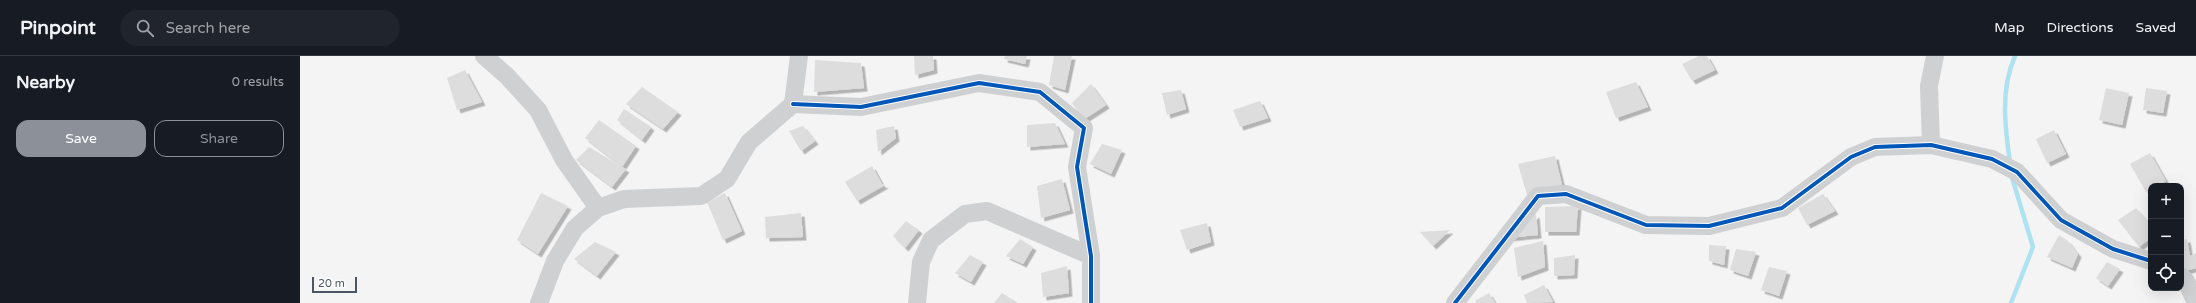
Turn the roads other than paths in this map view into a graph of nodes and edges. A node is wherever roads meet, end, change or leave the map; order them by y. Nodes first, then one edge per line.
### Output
1 (484, 56) edge
2 (799, 56) edge
3 (1935, 56) edge
4 (793, 104) junction
5 (1931, 145) junction
6 (598, 208) junction
7 (1091, 256) junction
8 (2148, 260) edge
9 (2184, 279) edge
10 (539, 303) edge
11 (917, 303) edge
12 (1091, 303) edge
13 (1455, 303) edge
14 (2196, 303) edge

1 - 6 street
2 - 4 street
3 - 5 street
4 - 6 street
4 - 7 street
5 - 8 street
5 - 13 street
6 - 10 street
7 - 11 street
7 - 12 street
9 - 14 street

